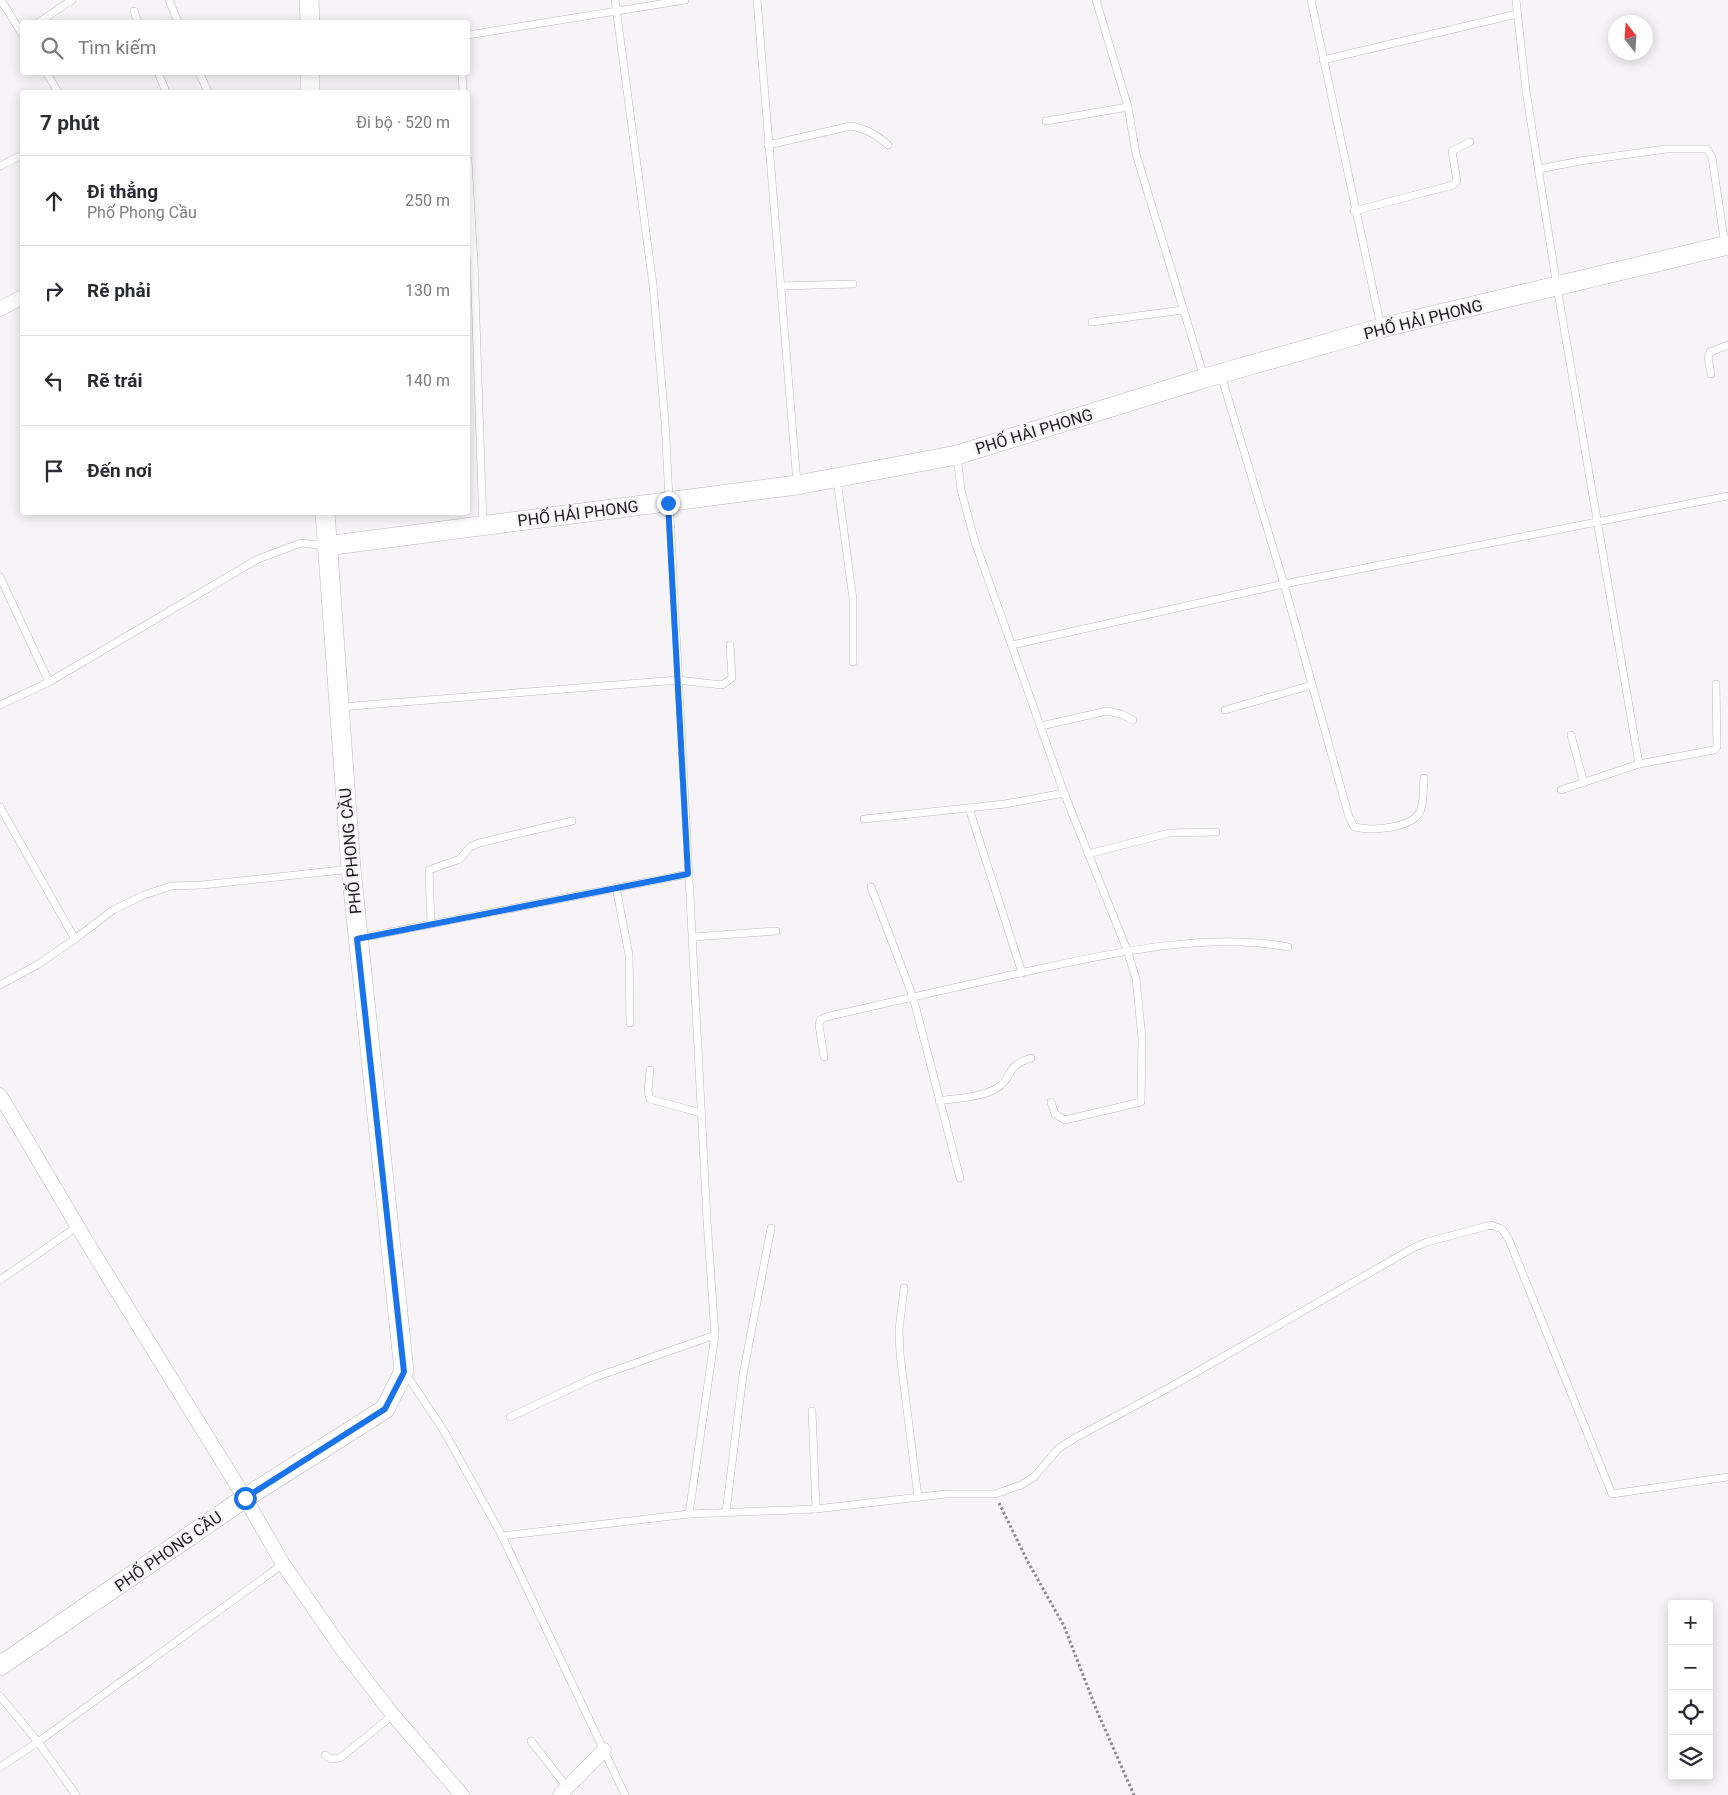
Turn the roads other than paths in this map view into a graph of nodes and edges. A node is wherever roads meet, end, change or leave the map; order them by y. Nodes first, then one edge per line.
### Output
1 (1, 0) edge
2 (72, 0) edge
3 (169, 0) edge
4 (308, 0) edge
5 (615, 0) edge
6 (685, 0) edge
7 (757, 0) edge
8 (1096, 0) edge
9 (1311, 0) edge
10 (1516, 0) edge
11 (134, 11) dead end
12 (616, 11) junction
13 (1517, 14) junction
14 (42, 20) edge
15 (137, 20) edge
16 (177, 20) edge
17 (310, 20) edge
18 (20, 30) edge
19 (470, 35) edge
20 (1323, 60) junction
21 (48, 75) edge
22 (159, 75) edge
23 (200, 75) edge
24 (310, 75) edge
25 (462, 75) edge
26 (57, 90) edge
27 (165, 90) edge
28 (207, 90) edge
29 (310, 90) edge
30 (463, 90) edge
31 (1128, 107) junction
32 (1046, 121) dead end
33 (1470, 142) dead end
34 (768, 145) junction
35 (888, 145) dead end
36 (20, 156) edge
37 (0, 166) edge
38 (1539, 169) junction
39 (470, 194) edge
40 (1354, 211) junction
41 (1726, 246) edge
42 (853, 284) dead end
43 (780, 286) junction
44 (1557, 287) junction
45 (20, 298) edge
46 (0, 309) edge
47 (1183, 310) junction
48 (1092, 322) dead end
49 (1381, 328) junction
50 (1728, 345) edge
51 (1710, 374) dead end
52 (1213, 376) junction
53 (952, 456) junction
54 (837, 477) junction
55 (797, 485) junction
56 (1728, 496) edge
57 (668, 503) junction
58 (324, 515) edge
59 (1598, 521) junction
60 (483, 525) junction
61 (326, 546) junction
62 (0, 576) edge
63 (1284, 584) junction
64 (730, 645) dead end
65 (1012, 645) junction
66 (854, 662) dead end
67 (678, 680) junction
68 (49, 682) junction
69 (1716, 684) dead end
70 (1312, 686) junction
71 (0, 705) edge
72 (339, 707) junction
73 (1225, 710) dead end
74 (1134, 720) dead end
75 (1041, 726) junction
76 (1571, 735) dead end
77 (1639, 764) junction
78 (1424, 778) dead end
79 (1584, 783) junction
80 (1561, 790) dead end
81 (1064, 794) junction
82 (0, 807) edge
83 (970, 808) junction
84 (864, 819) dead end
85 (572, 821) dead end
86 (1216, 832) dead end
87 (1088, 854) junction
88 (351, 869) junction
89 (688, 874) junction
90 (871, 887) dead end
91 (616, 888) junction
92 (432, 924) junction
93 (776, 931) dead end
94 (692, 937) junction
95 (75, 939) junction
96 (357, 939) junction
97 (1288, 947) dead end
98 (1127, 950) junction
99 (1022, 973) junction
100 (0, 985) edge
101 (913, 997) junction
102 (630, 1023) dead end
103 (824, 1057) dead end
104 (1031, 1058) dead end
105 (650, 1070) dead end
106 (0, 1095) edge
107 (939, 1101) junction
108 (1051, 1102) dead end
109 (701, 1113) junction
110 (960, 1178) dead end
111 (78, 1226) junction
112 (772, 1228) dead end
113 (0, 1280) edge
114 (904, 1288) dead end
115 (715, 1335) junction
116 (404, 1372) junction
117 (812, 1411) dead end
118 (510, 1418) dead end
119 (1728, 1477) edge
120 (918, 1497) junction
121 (245, 1498) junction
122 (816, 1509) junction
123 (726, 1512) junction
124 (689, 1514) junction
125 (502, 1536) junction
126 (283, 1564) junction
127 (0, 1666) edge
128 (0, 1696) edge
129 (393, 1715) junction
130 (531, 1741) dead end
131 (38, 1742) junction
132 (604, 1750) junction
133 (324, 1755) dead end
134 (0, 1767) edge
135 (563, 1791) edge
136 (76, 1795) edge
137 (462, 1795) edge
138 (625, 1795) edge

1 - 18 lane
2 - 14 lane
3 - 16 lane
4 - 17 street
5 - 12 lane
6 - 12 lane
7 - 34 lane
8 - 31 lane
9 - 20 lane
10 - 13 lane
11 - 15 lane
12 - 19 lane
12 - 57 lane
13 - 20 lane
13 - 38 lane
20 - 40 lane
21 - 26 lane
22 - 27 lane
23 - 28 lane
24 - 29 street
25 - 30 lane
31 - 32 lane
31 - 47 lane
33 - 40 lane
34 - 35 lane
34 - 43 lane
36 - 37 lane
38 - 41 lane
38 - 44 lane
39 - 60 lane
40 - 49 lane
41 - 44 street, PHỐ HẢI PHONG
42 - 43 lane
43 - 55 lane
44 - 49 street, PHỐ HẢI PHONG
44 - 59 lane
45 - 46 street
47 - 48 lane
47 - 52 lane
49 - 52 street, PHỐ HẢI PHONG
50 - 51 lane
52 - 53 street, PHỐ HẢI PHONG
52 - 63 lane
53 - 54 street, PHỐ HẢI PHONG
53 - 65 lane
54 - 55 street, PHỐ HẢI PHONG
54 - 66 lane
55 - 57 street, PHỐ HẢI PHONG
56 - 59 lane
57 - 60 street, PHỐ HẢI PHONG
57 - 67 lane
58 - 61 street, PHỐ PHONG CẦU
59 - 63 lane
59 - 77 lane
60 - 61 street, PHỐ HẢI PHONG
61 - 68 lane
61 - 72 street, PHỐ PHONG CẦU
62 - 68 lane
63 - 65 lane
63 - 70 lane
64 - 67 lane
65 - 75 lane
67 - 72 lane
67 - 89 lane
68 - 71 lane
69 - 77 lane
70 - 73 lane
70 - 78 lane
72 - 88 street, PHỐ PHONG CẦU
74 - 75 lane
75 - 81 lane
76 - 79 lane
77 - 79 lane
79 - 80 lane
81 - 83 lane
81 - 87 lane
82 - 95 lane
83 - 84 lane
83 - 99 lane
85 - 92 lane
86 - 87 lane
87 - 98 lane
88 - 95 lane
88 - 96 street, PHỐ PHONG CẦU
89 - 91 lane
89 - 94 lane
90 - 101 lane
91 - 92 lane
91 - 102 lane
92 - 96 lane
93 - 94 lane
94 - 109 lane
95 - 100 lane
96 - 116 street, PHỐ PHONG CẦU
97 - 98 lane
98 - 99 lane
98 - 108 lane
99 - 101 lane
101 - 103 lane
101 - 107 lane
104 - 107 lane
105 - 109 lane
106 - 111 street
107 - 110 lane
109 - 115 lane
111 - 113 lane
111 - 121 street
112 - 123 lane
114 - 120 lane
115 - 118 lane
115 - 124 lane
116 - 121 street, PHỐ PHONG CẦU
116 - 125 lane
117 - 122 lane
119 - 120 lane
120 - 122 lane
121 - 126 street
121 - 127 street, PHỐ PHONG CẦU
122 - 123 lane
123 - 124 lane
124 - 125 lane
125 - 132 lane
126 - 129 street
126 - 131 lane
128 - 131 lane
129 - 133 lane
129 - 137 street
130 - 135 lane
131 - 134 lane
131 - 136 lane
132 - 135 street
132 - 138 lane

